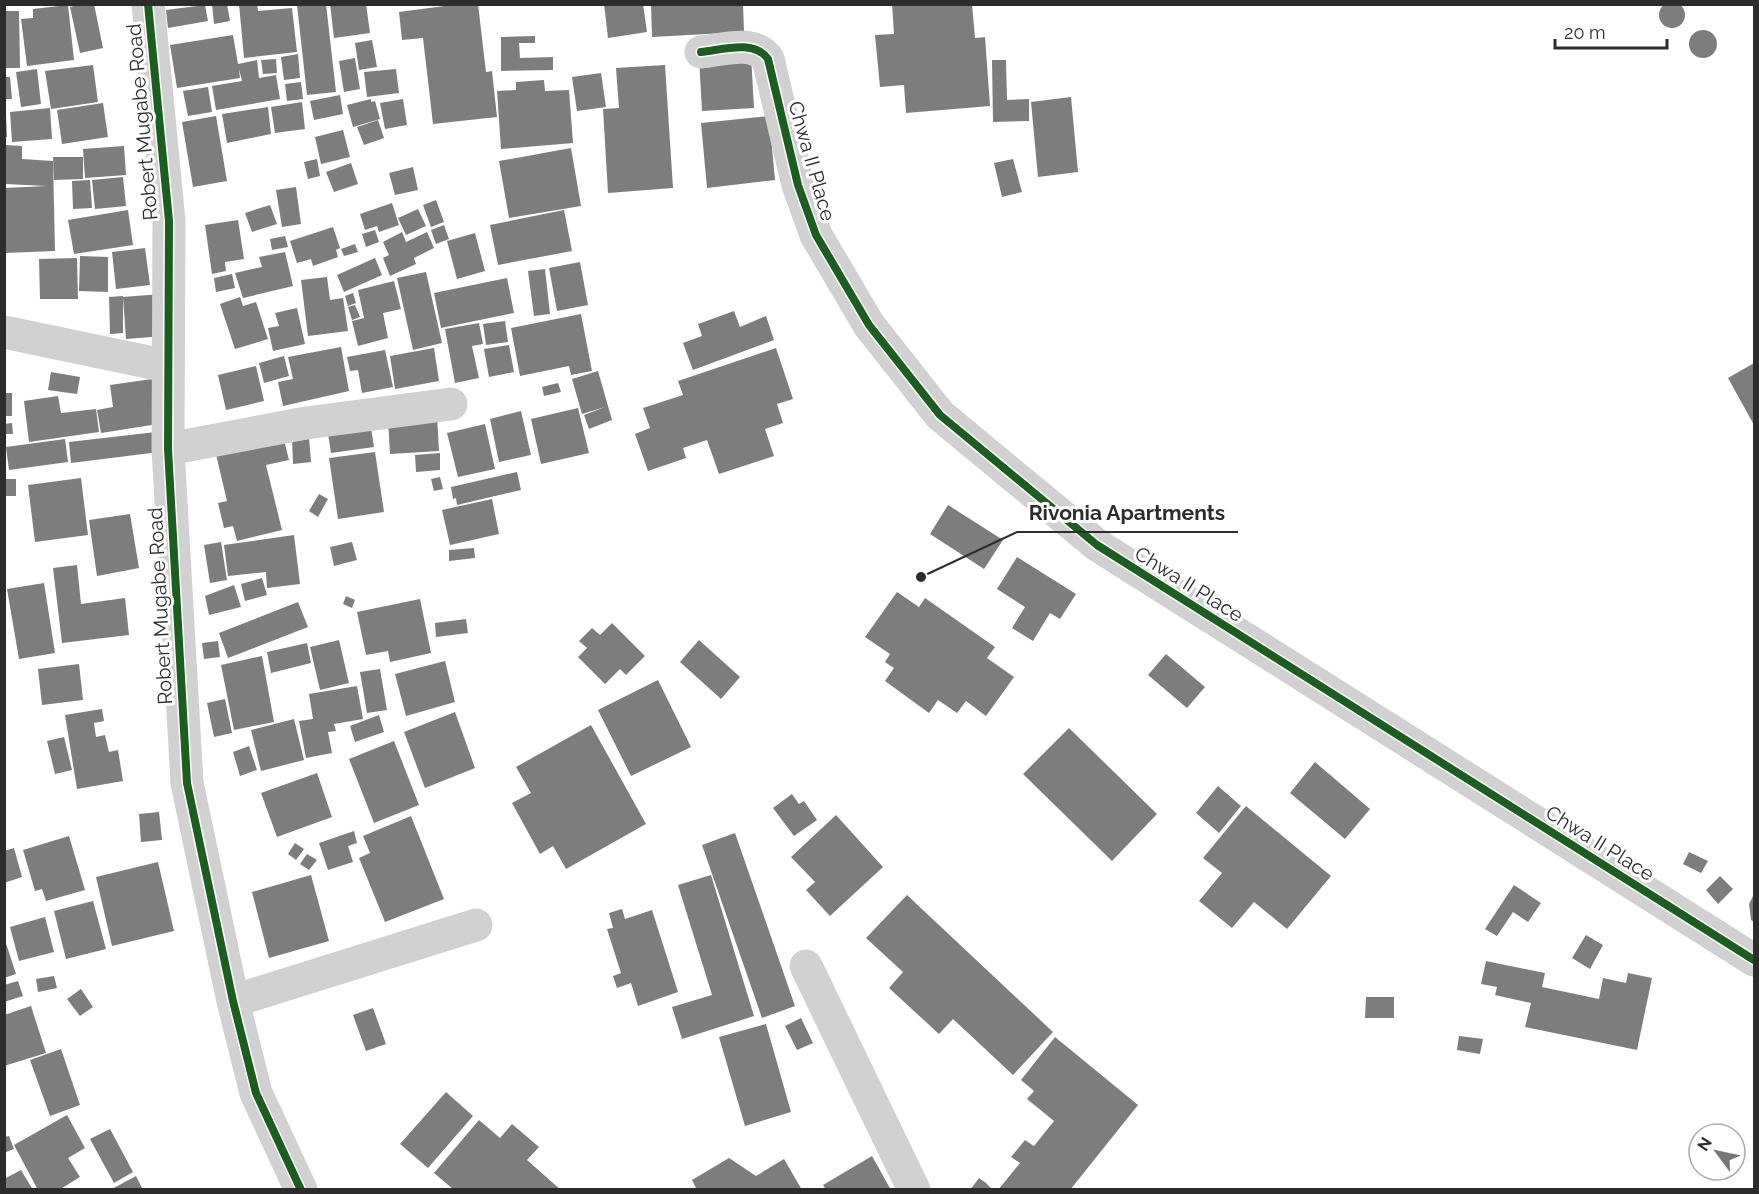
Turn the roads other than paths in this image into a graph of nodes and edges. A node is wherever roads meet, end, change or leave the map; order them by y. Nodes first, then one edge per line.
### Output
1 (147, 4) edge
2 (701, 52) dead end
3 (4, 332) edge
4 (167, 366) junction
5 (451, 404) dead end
6 (168, 449) junction
7 (476, 925) dead end
8 (1755, 960) edge
9 (806, 966) dead end
10 (233, 1001) junction
11 (301, 1190) edge
12 (914, 1190) edge

1 - 4 street, Robert Mugabe Road
2 - 8 street, Chwa II Place
3 - 4 street
4 - 6 street, Robert Mugabe Road
5 - 6 street
6 - 10 street, Robert Mugabe Road
7 - 10 street
9 - 12 street
10 - 11 street, Robert Mugabe Road

